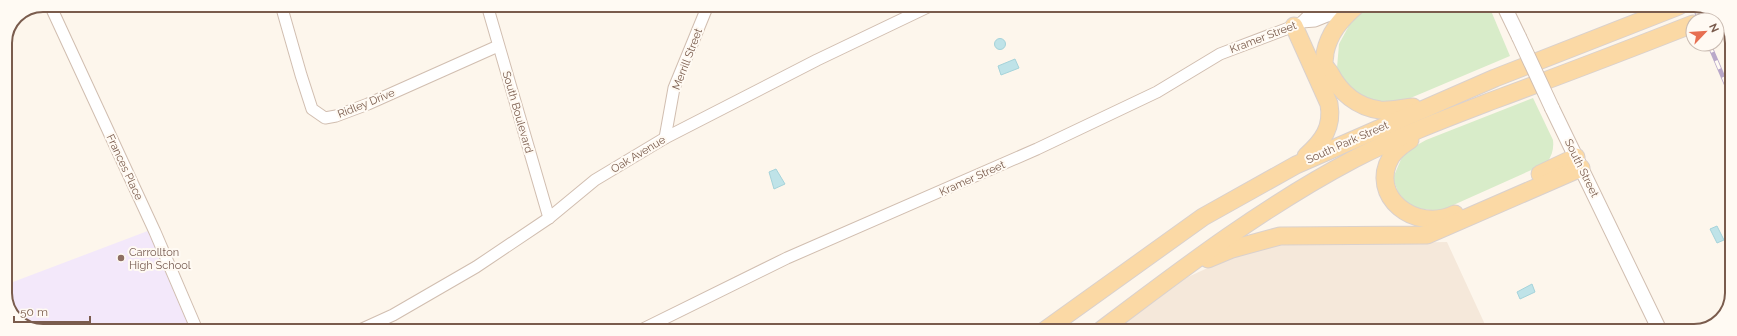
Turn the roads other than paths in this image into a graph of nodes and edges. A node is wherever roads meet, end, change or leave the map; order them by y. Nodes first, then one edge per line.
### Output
1 (53, 12) edge
2 (283, 12) edge
3 (489, 12) edge
4 (705, 12) edge
5 (917, 12) edge
6 (1312, 12) edge
7 (1337, 12) edge
8 (1350, 12) edge
9 (1507, 12) edge
10 (1664, 12) edge
11 (1298, 24) junction
12 (1685, 27) edge
13 (498, 46) junction
14 (1324, 63) junction
15 (1437, 103) junction
16 (1433, 124) junction
17 (665, 138) junction
18 (1579, 162) junction
19 (1296, 165) junction
20 (548, 218) junction
21 (1180, 270) junction
22 (194, 324) edge
23 (373, 324) edge
24 (653, 324) edge
25 (1054, 324) edge
26 (1109, 324) edge
27 (1657, 324) edge

1 - 22 street, Frances Place
2 - 13 street, Ridley Drive
3 - 13 street, South Boulevard
4 - 17 street, Merrill Street
5 - 17 street, Oak Avenue
6 - 11 street, Kramer Street
7 - 11 street, Kramer Street
8 - 14 main road
9 - 18 street, South Street, bridge
10 - 15 main road, South Park Street
11 - 14 main road
11 - 19 main road
11 - 24 street, Kramer Street
12 - 16 main road, South Park Street
13 - 20 street, South Boulevard
14 - 15 main road
15 - 19 main road, South Park Street
16 - 18 main road
16 - 21 main road, South Park Street
17 - 20 street, Oak Avenue
18 - 21 main road
18 - 27 street, South Street
19 - 25 main road, South Park Street
20 - 23 street, Oak Avenue
21 - 26 main road, South Park Street

